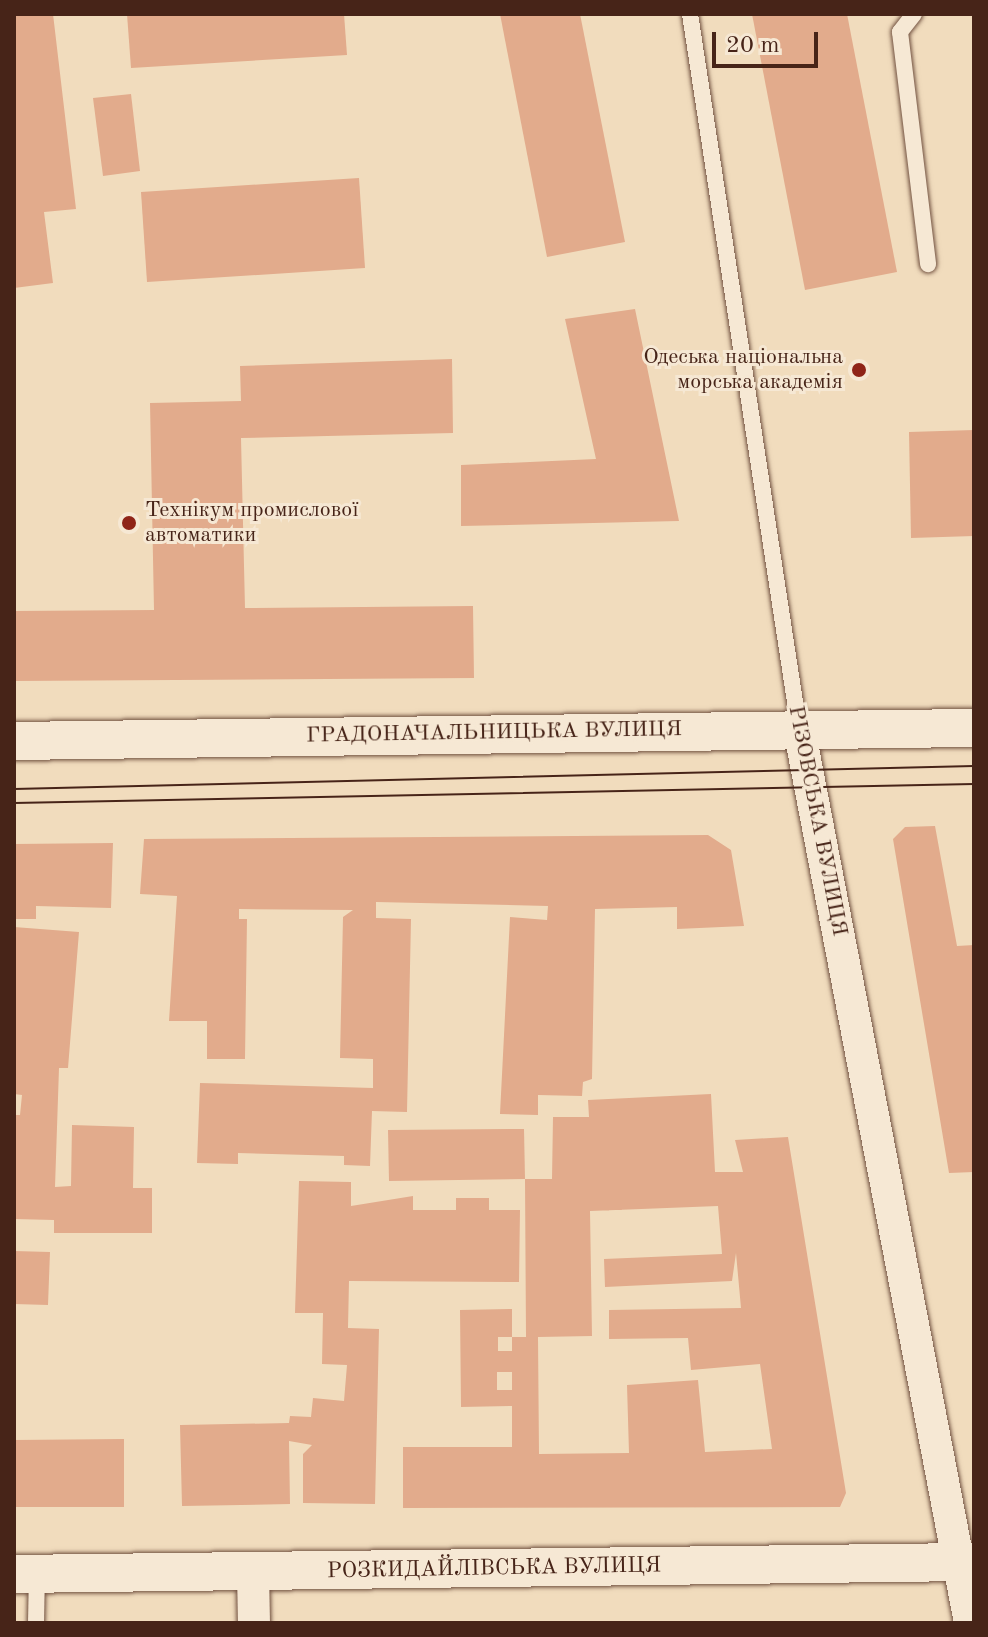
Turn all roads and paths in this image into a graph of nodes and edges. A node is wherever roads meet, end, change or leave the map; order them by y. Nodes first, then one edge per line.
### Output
1 (690, 14) edge
2 (914, 14) edge
3 (928, 264) dead end
4 (799, 728) junction
5 (974, 728) edge
6 (14, 741) edge
7 (966, 1562) edge
8 (253, 1572) junction
9 (25, 1574) edge
10 (36, 1623) edge
11 (254, 1623) edge
12 (970, 1623) edge

1 - 4 lane, РІЗОВСЬКА ВУЛИЦЯ
2 - 3 lane
4 - 5 street, ГРАДОНАЧАЛЬНИЦЬКА ВУЛИЦЯ
4 - 6 street, ГРАДОНАЧАЛЬНИЦЬКА ВУЛИЦЯ
4 - 7 street, РІЗОВСЬКА ВУЛИЦЯ
7 - 8 street, РОЗКИДАЙЛІВСЬКА ВУЛИЦЯ
7 - 12 street, РІЗОВСЬКА ВУЛИЦЯ
8 - 9 street, РОЗКИДАЙЛІВСЬКА ВУЛИЦЯ
8 - 11 street
9 - 10 lane

